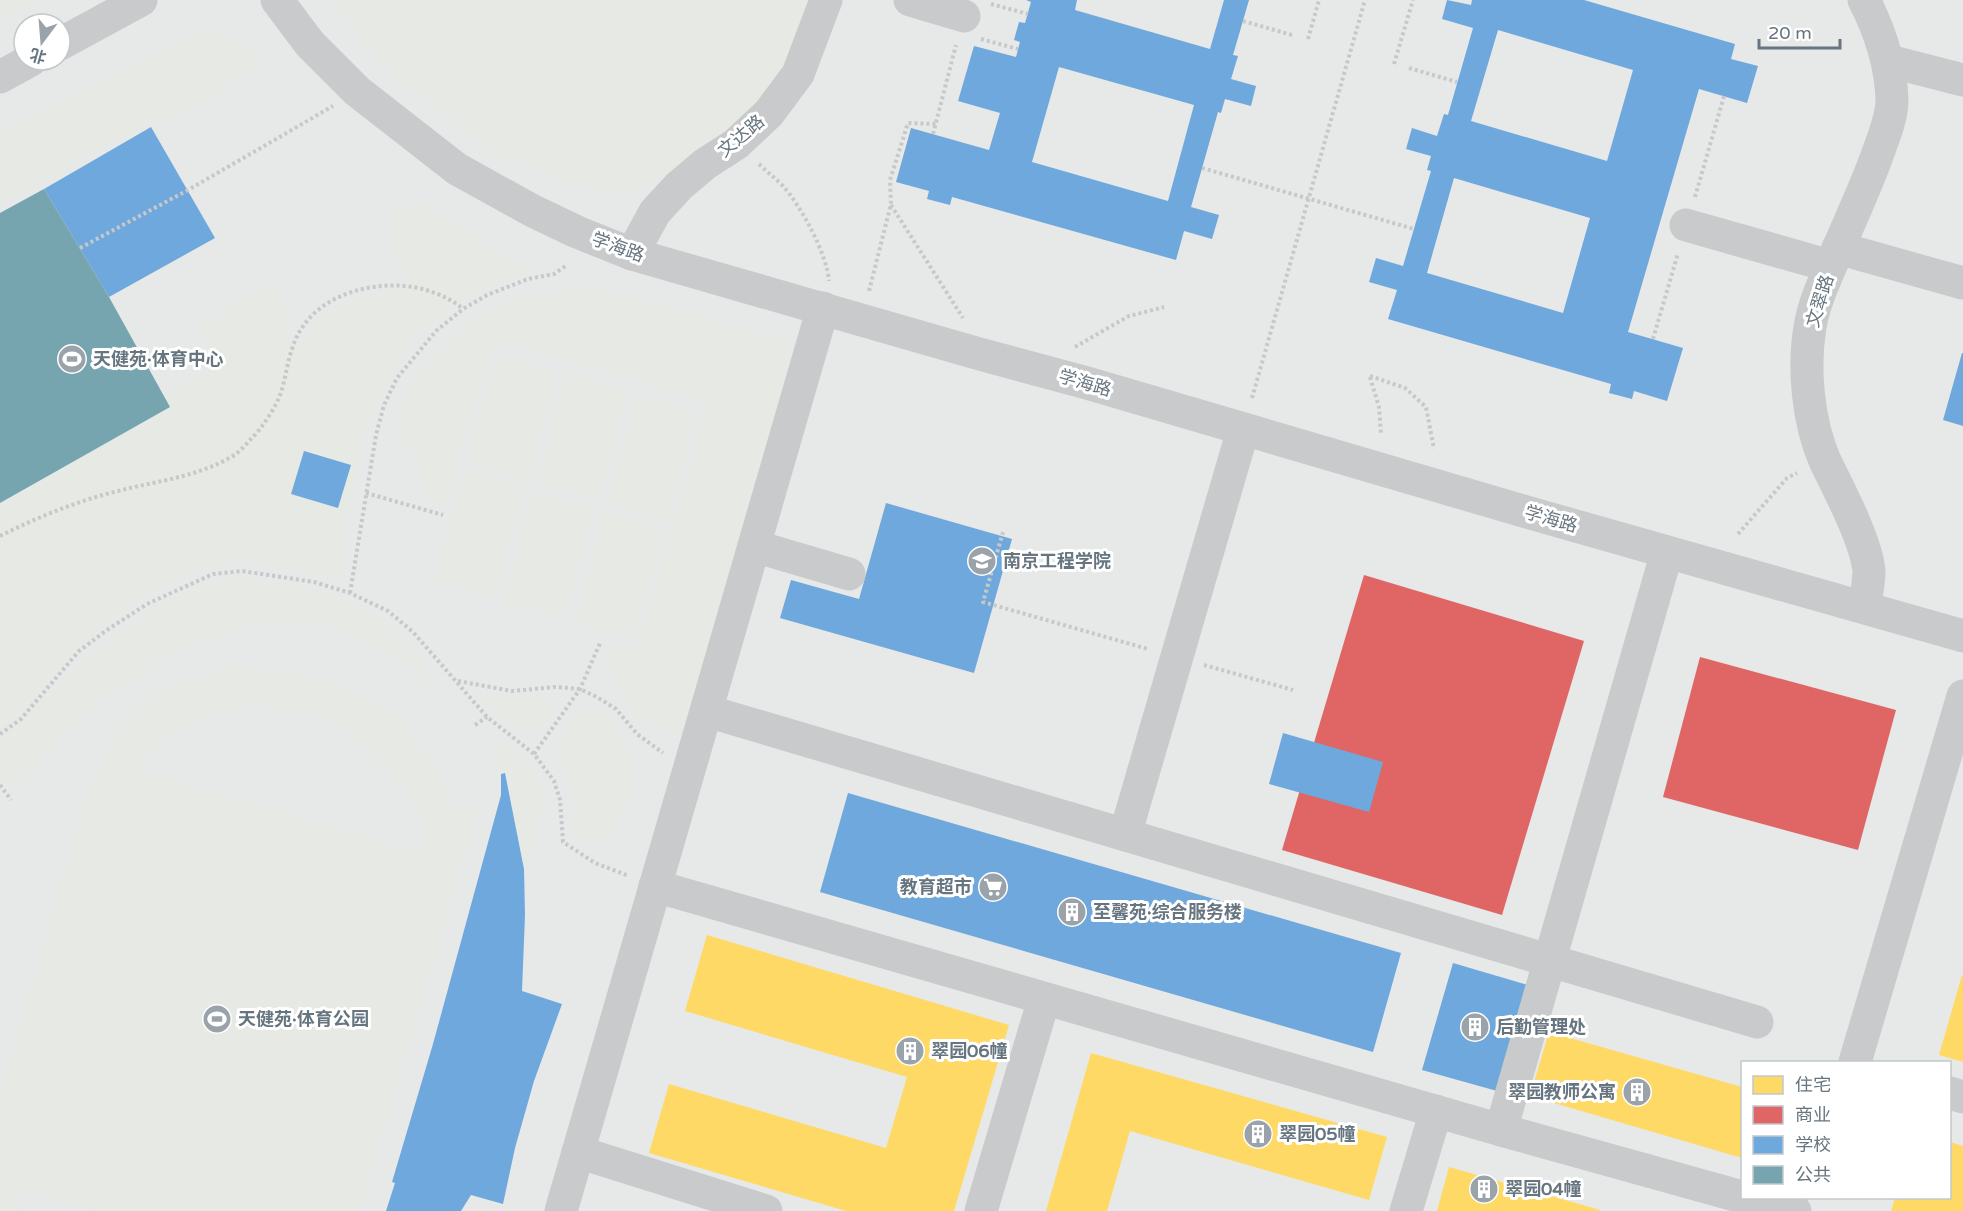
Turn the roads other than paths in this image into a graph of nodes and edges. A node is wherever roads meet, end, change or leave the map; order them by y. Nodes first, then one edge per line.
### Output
1 (141, 0) edge
2 (277, 0) edge
3 (826, 0) edge
4 (910, 0) edge
5 (1864, 0) edge
6 (971, 17) road end
7 (72, 37) edge
8 (1888, 61) junction
9 (1963, 80) edge
10 (1686, 225) dead end
11 (632, 254) junction
12 (1834, 257) junction
13 (1963, 283) edge
14 (823, 308) junction
15 (1243, 430) junction
16 (754, 546) junction
17 (1667, 552) junction
18 (849, 574) dead end
19 (1865, 607) junction
20 (1963, 636) edge
21 (1963, 696) edge
22 (707, 711) junction
23 (1125, 835) junction
24 (655, 886) junction
25 (1549, 962) junction
26 (1044, 999) junction
27 (1757, 1022) dead end
28 (1855, 1061) edge
29 (1436, 1112) junction
30 (1500, 1130) junction
31 (578, 1152) junction
32 (1741, 1196) edge
33 (1751, 1199) edge
34 (561, 1211) edge
35 (766, 1211) edge
36 (981, 1211) edge
37 (1406, 1211) edge
38 (1795, 1211) edge

1 - 7 street
2 - 11 street, 学海路
3 - 11 street, 文达路
4 - 6 street
5 - 8 street, 文翠路
8 - 9 street
8 - 12 street, 文翠路
10 - 12 street
11 - 14 street, 学海路
12 - 13 street
12 - 19 street, 文翠路
14 - 15 street, 学海路
14 - 16 street
15 - 17 street, 学海路
15 - 23 street
16 - 18 street
16 - 22 street
17 - 19 street, 学海路
17 - 25 street
19 - 20 street, 学海路
21 - 28 street
22 - 23 street
22 - 24 street
23 - 25 street
24 - 26 street
24 - 31 street
25 - 27 street
25 - 30 street
26 - 29 street
26 - 36 street
29 - 30 street
29 - 37 street
30 - 32 street
31 - 34 street
31 - 35 street
33 - 38 street

